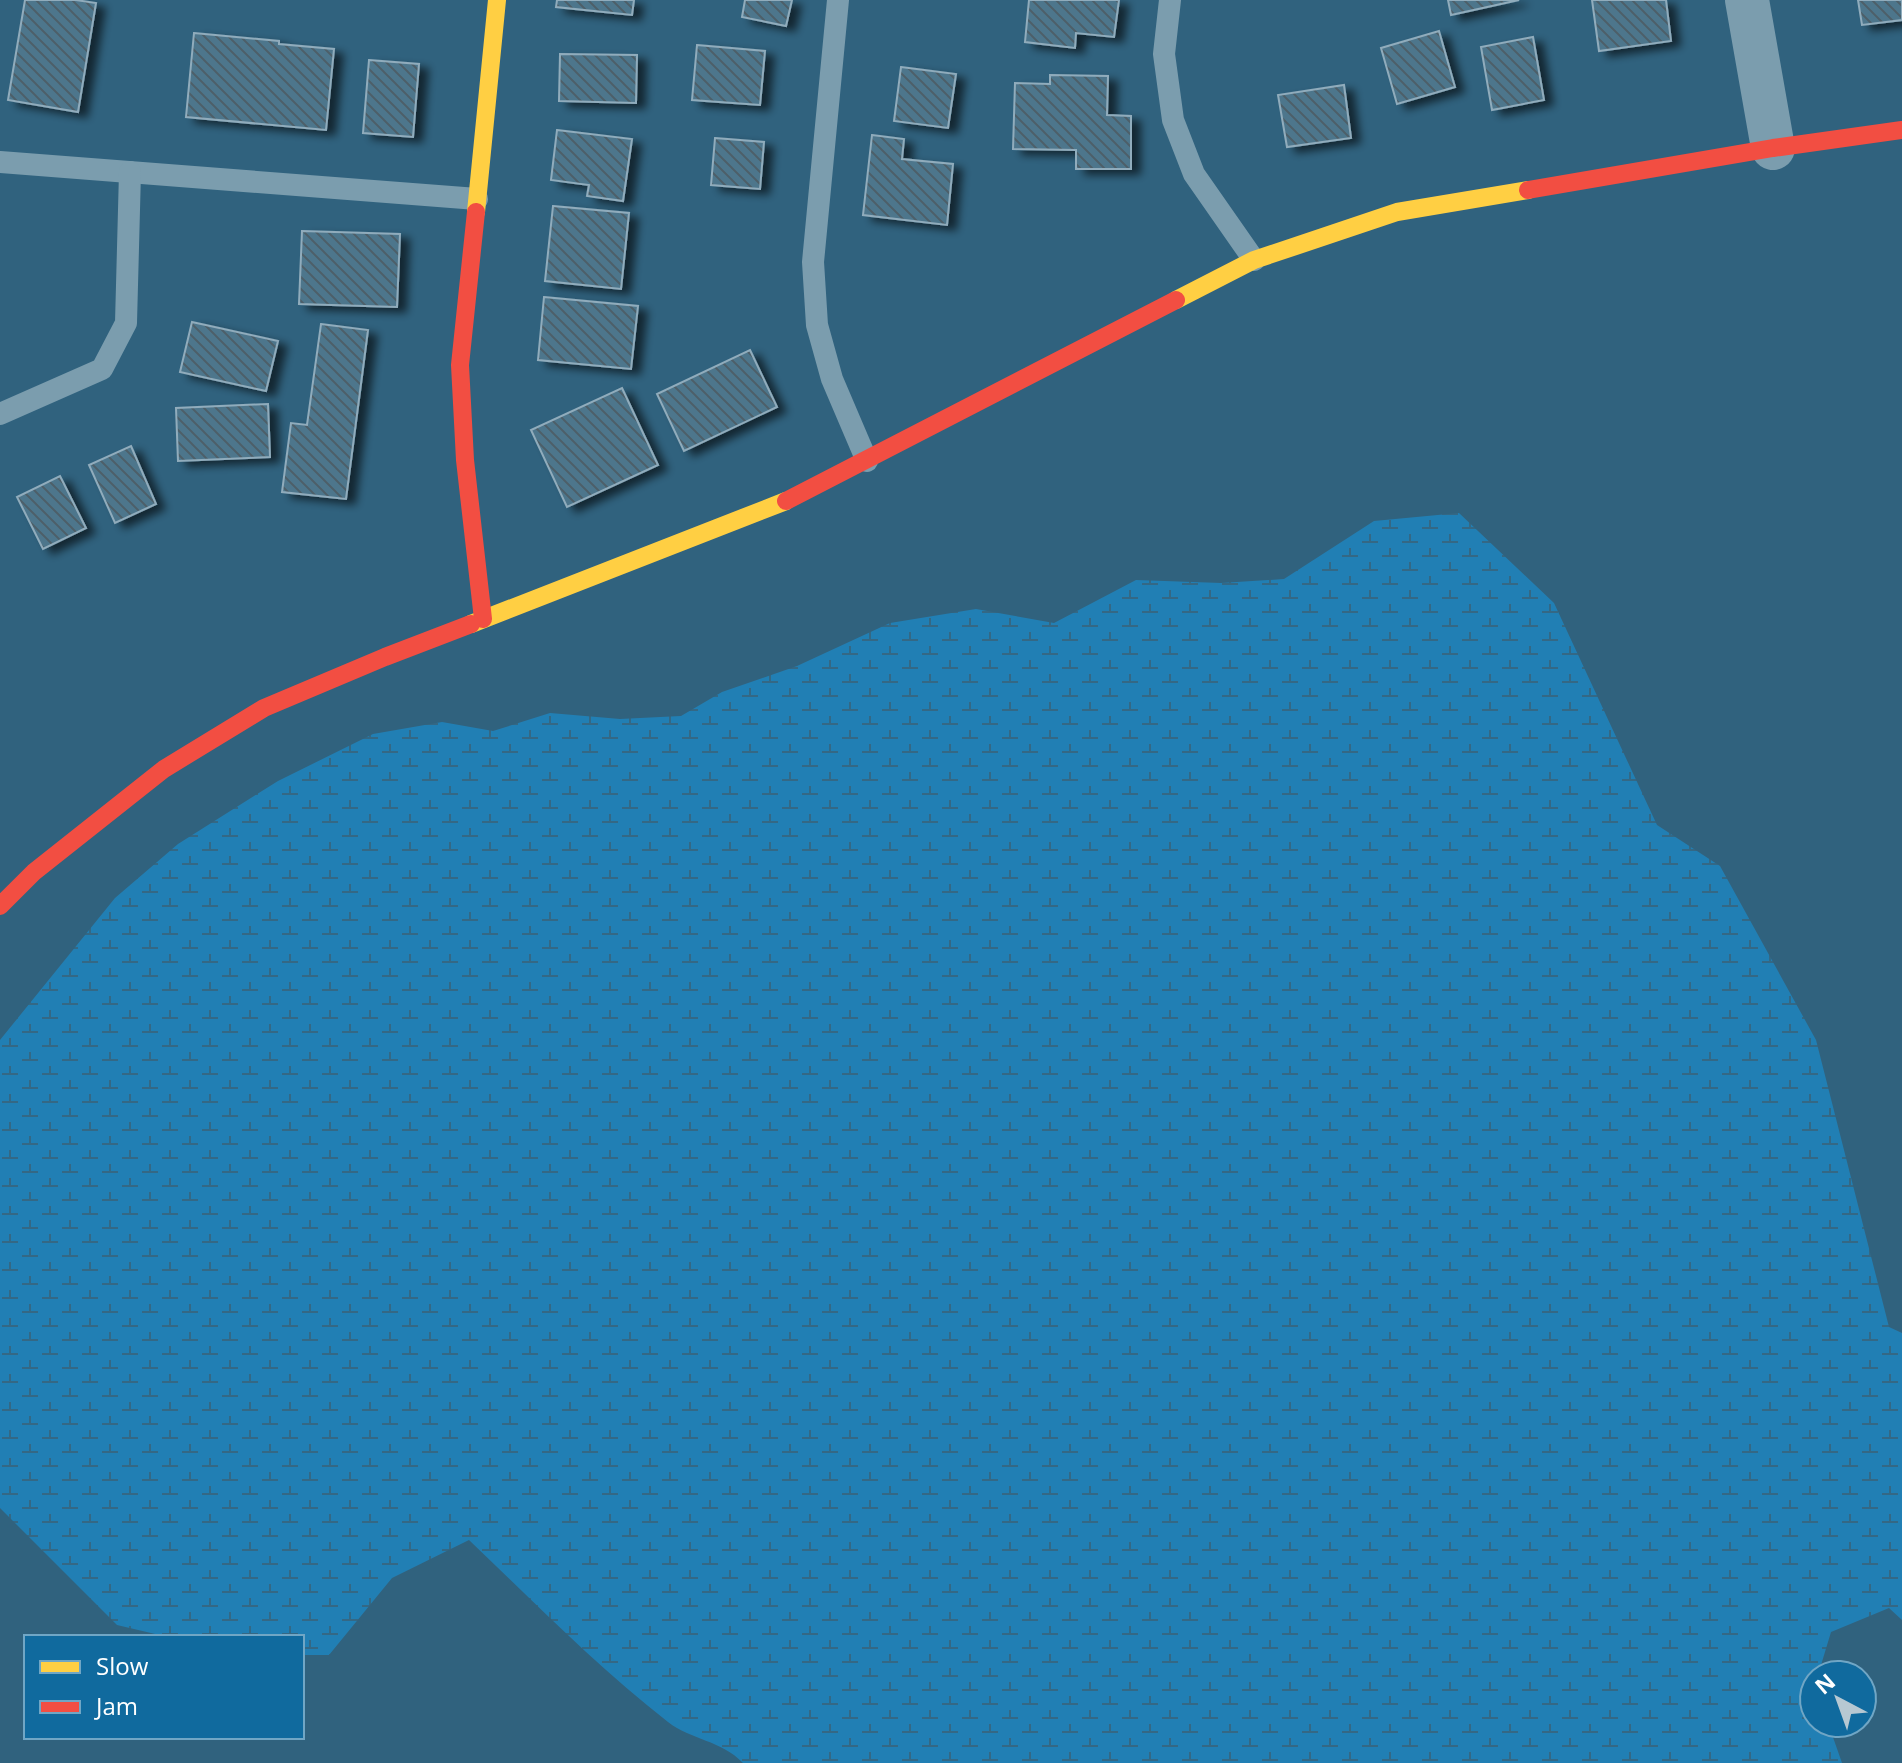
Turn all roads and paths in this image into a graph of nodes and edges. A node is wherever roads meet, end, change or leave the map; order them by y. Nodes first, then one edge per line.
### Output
1 (497, 0) edge
2 (838, 0) edge
3 (1170, 0) edge
4 (1747, 0) edge
5 (1902, 130) edge
6 (1773, 148) junction
7 (0, 162) edge
8 (130, 172) junction
9 (477, 199) junction
10 (1254, 260) junction
11 (0, 414) edge
12 (867, 461) junction
13 (483, 619) junction
14 (0, 906) edge

1 - 9 street
2 - 12 lane
3 - 10 lane
4 - 6 street
5 - 6 street
6 - 10 street
7 - 8 lane
8 - 9 lane
8 - 11 lane
9 - 13 street
10 - 12 street
12 - 13 street
13 - 14 street

